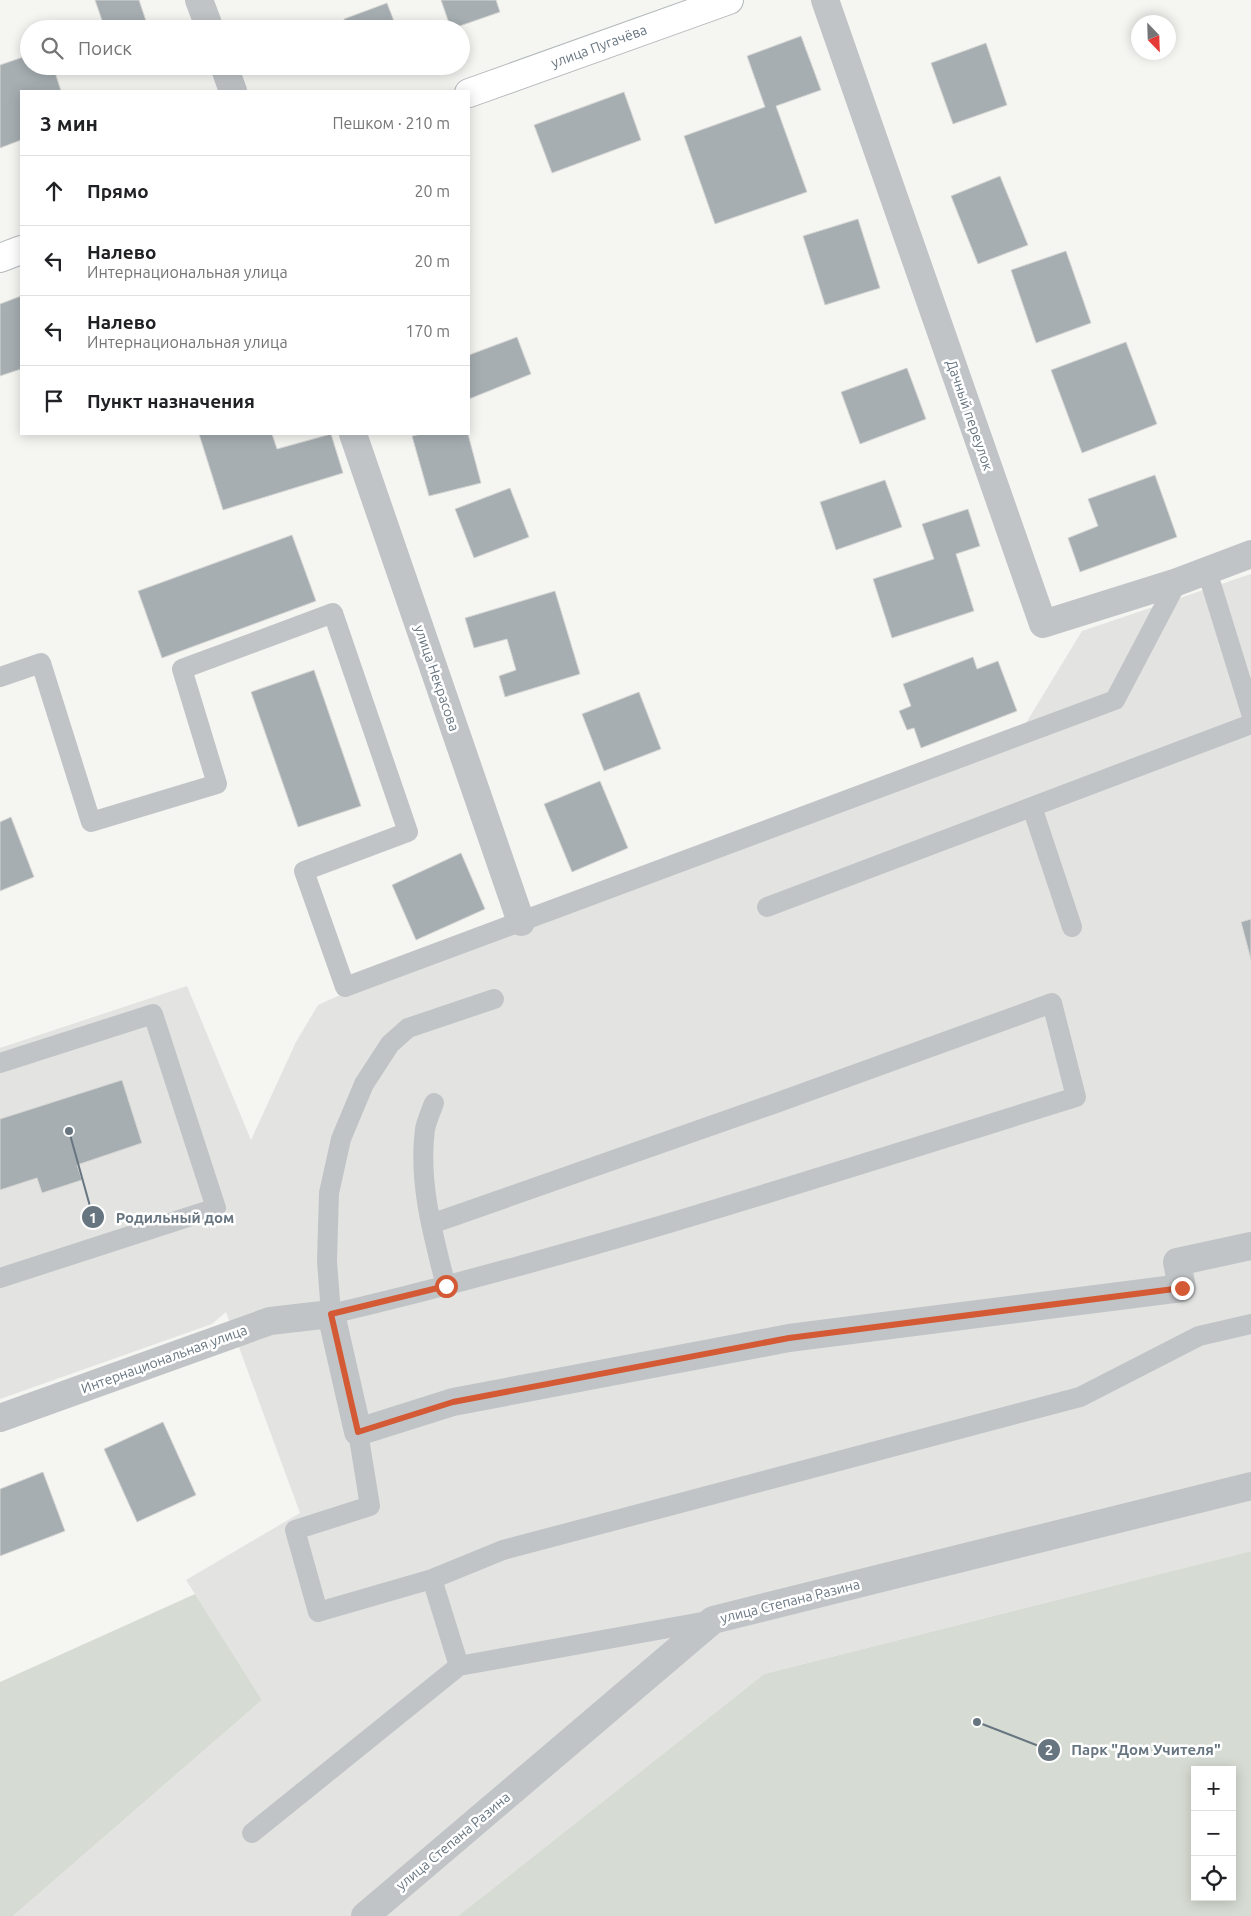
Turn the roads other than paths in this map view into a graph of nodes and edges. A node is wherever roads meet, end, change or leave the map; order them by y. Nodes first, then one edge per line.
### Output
1 (199, 0) edge
2 (729, 0) edge
3 (825, 0) edge
4 (207, 20) edge
5 (227, 75) edge
6 (233, 90) edge
7 (470, 92) edge
8 (20, 250) edge
9 (0, 258) edge
10 (353, 435) edge
11 (1251, 554) edge
12 (1207, 571) junction
13 (1177, 582) junction
14 (0, 677) edge
15 (1251, 713) edge
16 (1251, 724) edge
17 (1032, 807) junction
18 (767, 907) dead end
19 (521, 922) junction
20 (1072, 927) dead end
21 (494, 999) dead end
22 (0, 1063) edge
23 (434, 1103) dead end
24 (431, 1224) junction
25 (1251, 1246) edge
26 (0, 1278) edge
27 (446, 1286) junction
28 (331, 1314) junction
29 (1251, 1324) edge
30 (0, 1418) edge
31 (358, 1432) junction
32 (1251, 1486) edge
33 (432, 1579) junction
34 (714, 1620) junction
35 (459, 1666) junction
36 (252, 1832) dead end
37 (365, 1916) edge

1 - 4 street
2 - 7 street, улица Пугачёва
3 - 13 street, Дачный переулок
5 - 6 street
8 - 9 street
10 - 19 street, улица Некрасова
11 - 12 street, Дачный переулок
12 - 13 street, Дачный переулок
12 - 15 lane
13 - 19 lane
14 - 19 lane
16 - 17 lane
17 - 18 lane
17 - 20 lane
21 - 28 lane
22 - 26 lane
23 - 24 lane
24 - 27 lane
24 - 27 lane
25 - 31 street
27 - 28 lane
28 - 30 street, Интернациональная улица
28 - 31 street
29 - 33 lane
31 - 33 lane
32 - 34 street, улица Степана Разина
33 - 35 lane
34 - 35 lane
34 - 37 street, улица Степана Разина
35 - 36 lane

